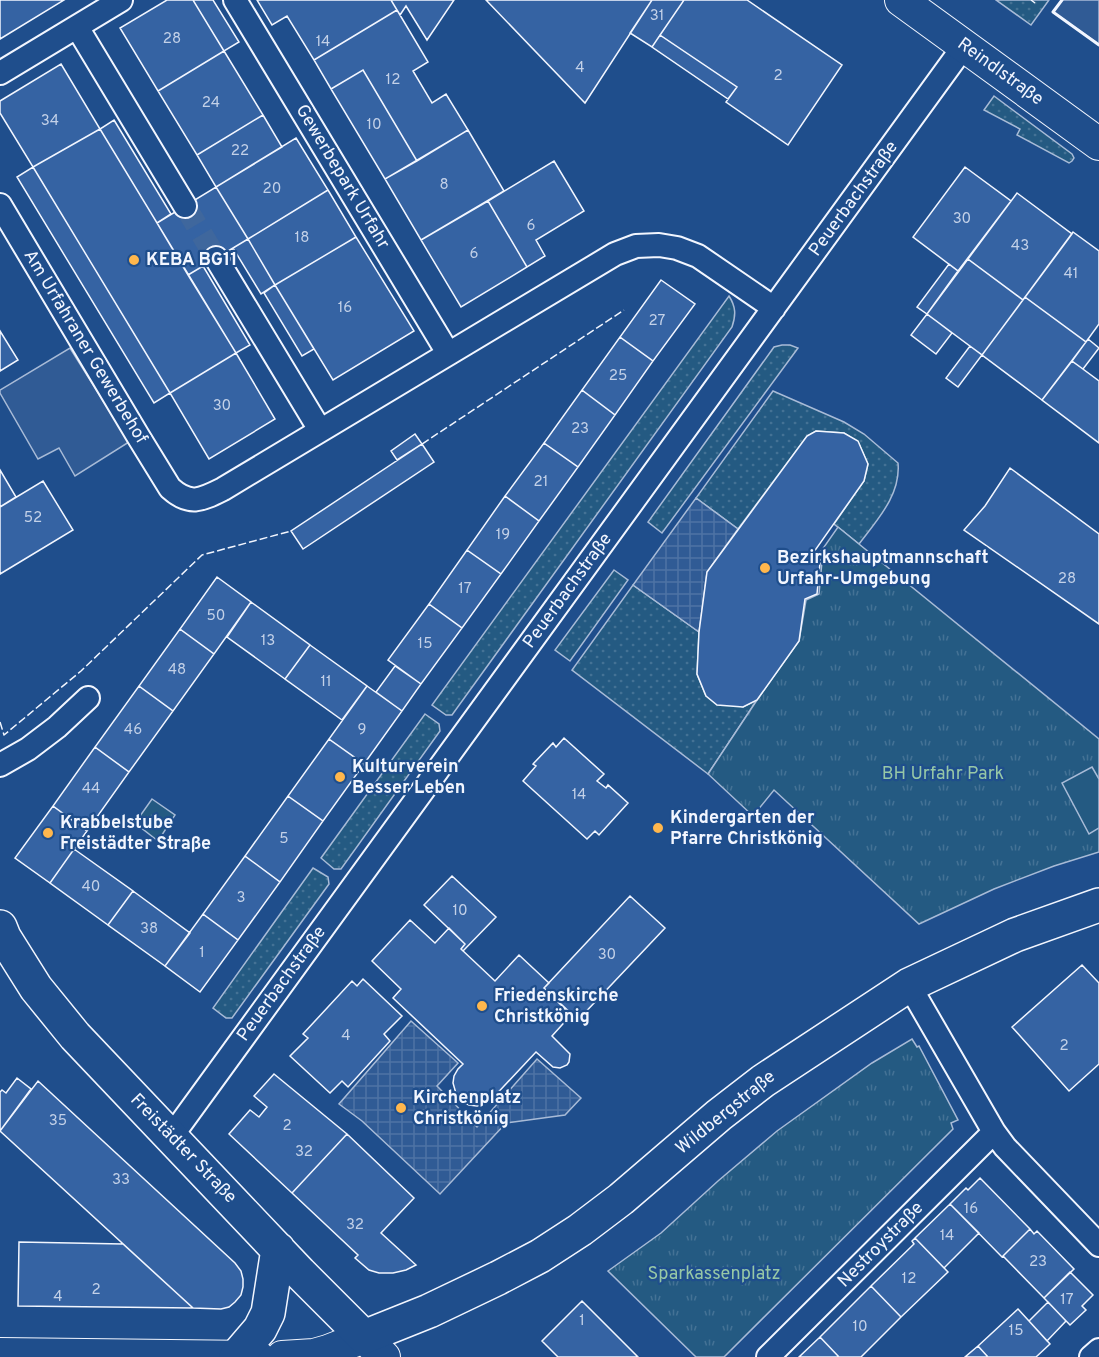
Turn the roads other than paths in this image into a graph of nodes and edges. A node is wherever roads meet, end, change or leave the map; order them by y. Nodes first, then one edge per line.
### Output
1 (121, 0) edge
2 (235, 0) edge
3 (901, 0) edge
4 (77, 27) junction
5 (964, 46) junction
6 (0, 74) edge
7 (1099, 144) edge
8 (0, 206) edge
9 (185, 206) tunnel mouth
10 (216, 258) tunnel mouth
11 (774, 308) junction
12 (448, 354) junction
13 (320, 430) junction
14 (88, 698) dead end
15 (0, 765) edge
16 (1099, 905) edge
17 (0, 927) edge
18 (909, 985) junction
19 (994, 1132) junction
20 (171, 1137) junction
21 (1099, 1245) edge
22 (278, 1249) junction
23 (374, 1347) edge
24 (1099, 1350) edge
25 (0, 1354) edge
26 (236, 1357) edge
27 (258, 1357) edge
28 (282, 1357) edge
29 (768, 1357) edge
30 (1091, 1357) edge

1 - 4 street
2 - 12 street, Gewerbepark Urfahr
3 - 5 main road, Reindlstraße
4 - 6 street
4 - 9 street
5 - 7 main road, Reindlstraße
5 - 11 street, Peuerbachstraße
8 - 13 street, Am Urfahraner Gewerbehof
10 - 13 street
11 - 12 street
11 - 20 street, Peuerbachstraße
12 - 13 street
14 - 15 street
16 - 18 main road, Wildbergstraße
17 - 20 main road, Freistädter Straße
18 - 19 street
18 - 23 main road, Wildbergstraße
19 - 21 street
19 - 29 street, Nestroystraße
20 - 22 main road, Freistädter Straße
22 - 23 main road, Freistädter Straße
22 - 26 main road
23 - 28 main road
24 - 30 street
25 - 26 main road
26 - 27 main road

